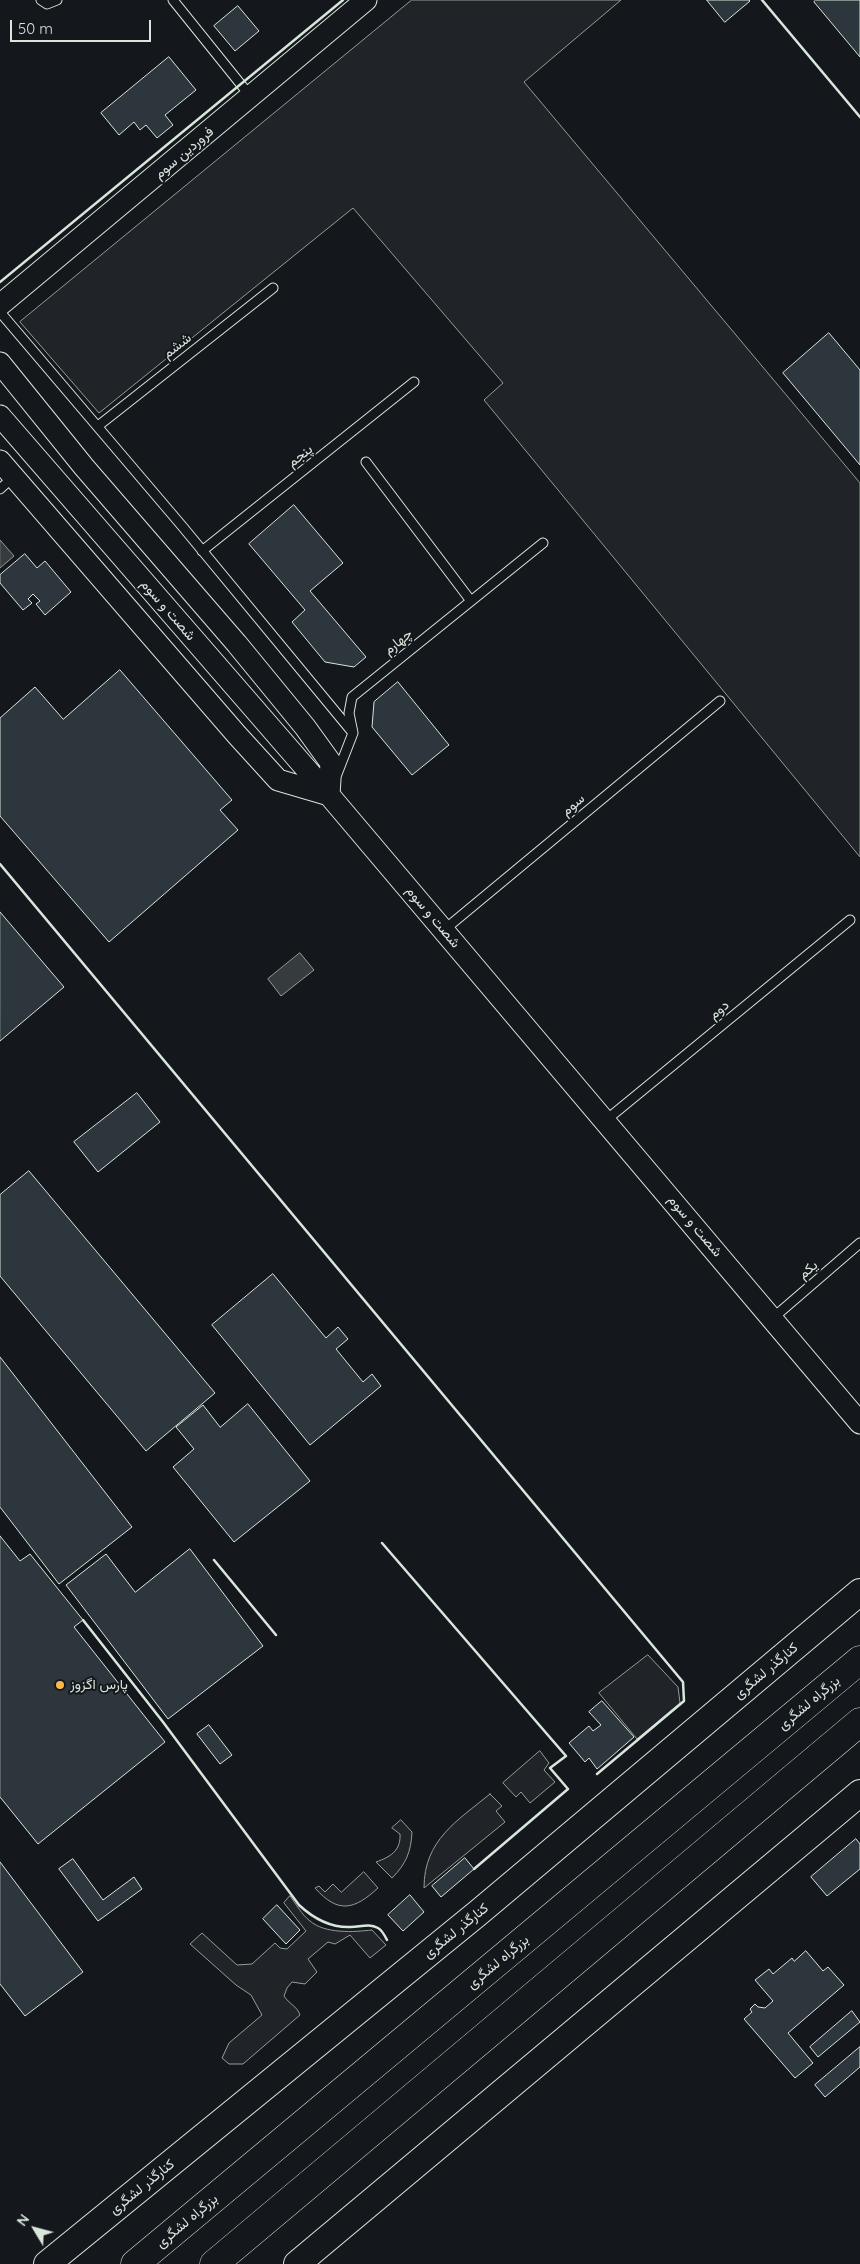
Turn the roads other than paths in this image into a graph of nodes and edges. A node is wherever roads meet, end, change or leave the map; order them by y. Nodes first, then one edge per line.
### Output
1 (42, 0) edge
2 (57, 0) edge
3 (173, 0) edge
4 (366, 0) edge
5 (252, 98) junction
6 (273, 288) dead end
7 (0, 305) edge
8 (0, 312) edge
9 (0, 363) edge
10 (414, 382) dead end
11 (0, 416) edge
12 (98, 426) junction
13 (0, 461) edge
14 (366, 462) dead end
15 (7, 483) edge
16 (543, 543) dead end
17 (202, 551) junction
18 (472, 601) junction
19 (720, 701) dead end
20 (353, 733) junction
21 (329, 795) junction
22 (850, 920) dead end
23 (444, 930) junction
24 (605, 1121) junction
25 (860, 1243) edge
26 (773, 1318) junction
27 (860, 1423) edge
28 (860, 1592) edge
29 (860, 1660) edge
30 (860, 1722) edge
31 (860, 1793) edge
32 (47, 2264) edge
33 (136, 2264) edge
34 (214, 2264) edge
35 (297, 2264) edge

1 - 2 lane
3 - 5 lane
4 - 5 street, فروردین سوم
5 - 7 street, فروردین سوم
6 - 12 lane, ششم
8 - 12 lane
9 - 21 street
10 - 17 lane, پنجم
11 - 21 street, شصت و سوم
12 - 17 lane
13 - 15 street
14 - 18 lane
15 - 21 street
16 - 18 lane, چهارم
17 - 20 lane
18 - 20 lane, چهارم
19 - 23 lane, سوم
20 - 21 lane, چهارم
21 - 23 street, شصت و سوم
22 - 24 lane, دوم
23 - 24 street, شصت و سوم
24 - 26 street, شصت و سوم
25 - 26 lane, یکم
26 - 27 street, شصت و سوم
28 - 32 main road, کنارگذر لشگری
29 - 33 highway, بزرگراه لشگری
30 - 34 highway
31 - 35 main road

